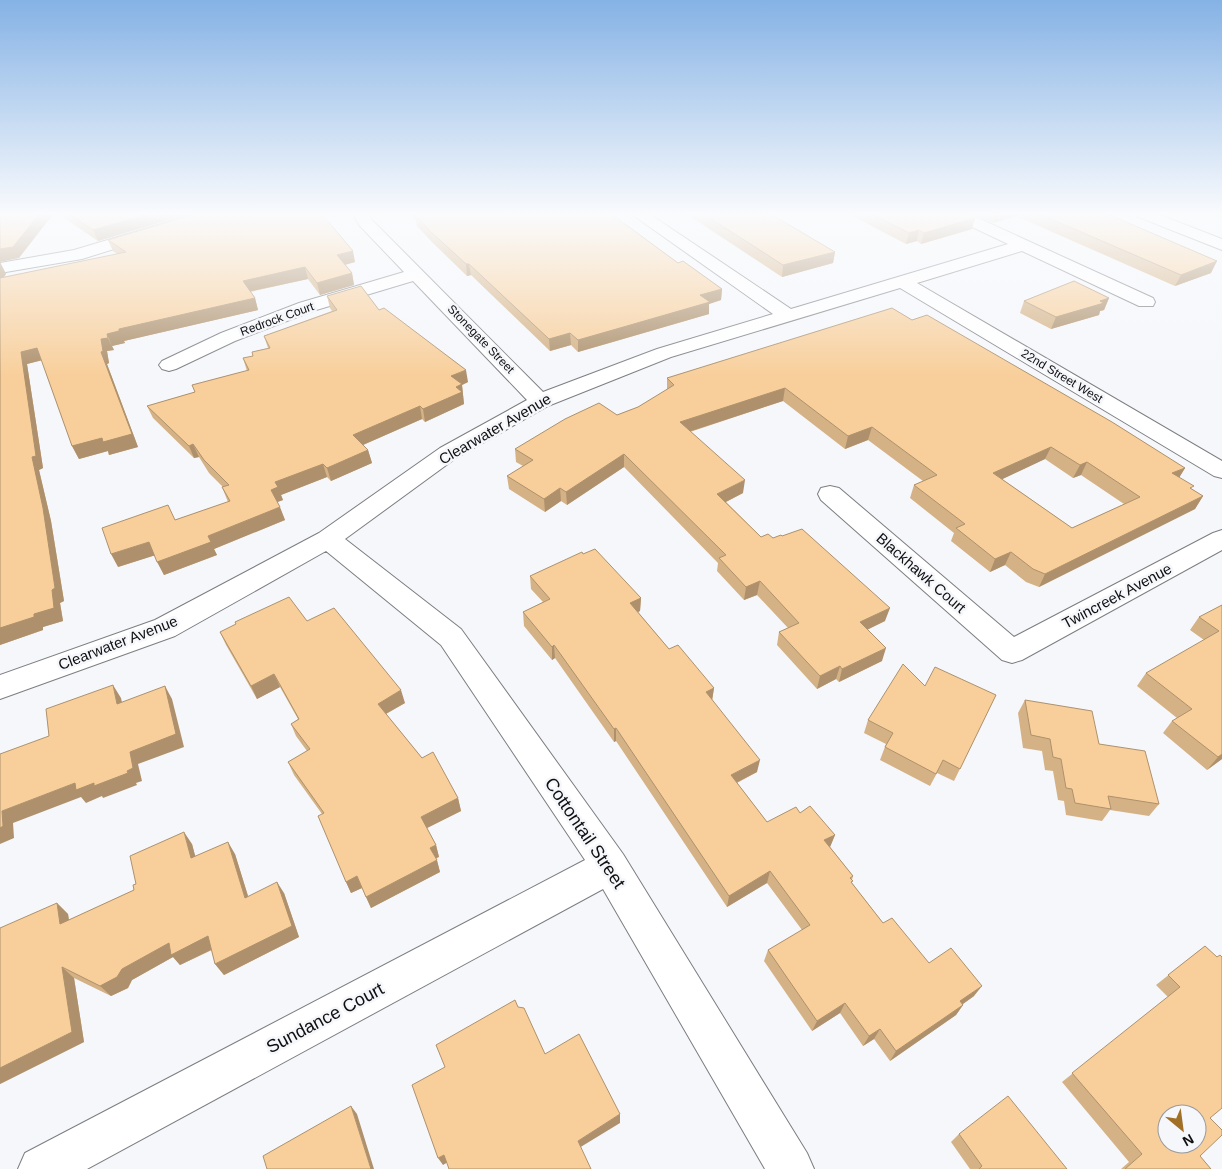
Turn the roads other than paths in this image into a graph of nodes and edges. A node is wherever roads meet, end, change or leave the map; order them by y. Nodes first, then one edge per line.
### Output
1 (411, 268) edge
2 (718, 268) edge
3 (947, 268) edge
4 (1072, 268) edge
5 (418, 274) junction
6 (901, 281) junction
7 (1146, 302) dead end
8 (789, 316) junction
9 (169, 365) dead end
10 (540, 401) junction
11 (1222, 471) edge
12 (830, 494) dead end
13 (328, 539) junction
14 (1222, 539) edge
15 (1012, 652) joint
16 (0, 687) edge
17 (610, 866) junction
18 (41, 1169) edge
19 (791, 1169) edge

1 - 5 street, Stonegate Street
2 - 8 street
3 - 6 street, Clearwater Avenue
4 - 7 street
5 - 9 street, Redrock Court
5 - 10 street, Stonegate Street
6 - 8 street, Clearwater Avenue
6 - 11 street, 22nd Street West
8 - 10 street, Clearwater Avenue
10 - 13 street, Clearwater Avenue
12 - 15 street, Blackhawk Court
13 - 16 street, Clearwater Avenue
13 - 17 street, Cottontail Street
14 - 15 street, Twincreek Avenue
17 - 18 street, Sundance Court
17 - 19 street, Cottontail Street

